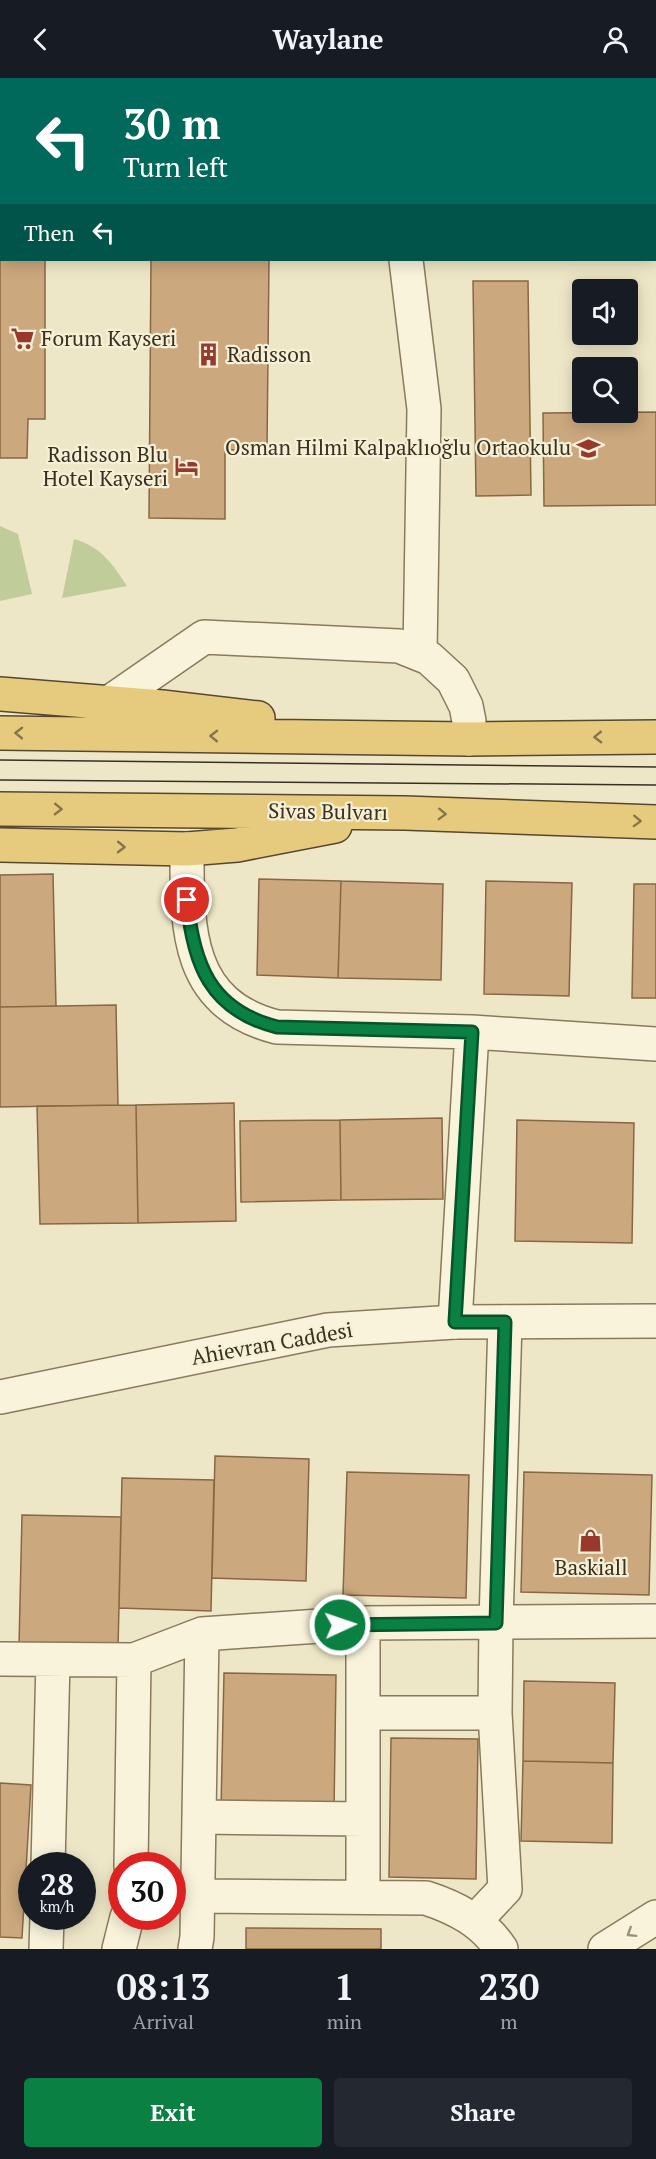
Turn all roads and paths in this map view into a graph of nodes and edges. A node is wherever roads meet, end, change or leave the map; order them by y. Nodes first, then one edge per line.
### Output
1 (406, 261) edge
2 (420, 654) junction
3 (0, 694) edge
4 (110, 702) junction
5 (0, 733) edge
6 (656, 737) edge
7 (469, 739) junction
8 (0, 809) edge
9 (405, 813) junction
10 (656, 822) edge
11 (0, 845) edge
12 (187, 849) junction
13 (472, 1032) junction
14 (656, 1044) edge
15 (656, 1321) edge
16 (455, 1322) junction
17 (505, 1322) junction
18 (0, 1397) edge
19 (656, 1621) edge
20 (363, 1623) junction
21 (496, 1623) junction
22 (202, 1634) junction
23 (0, 1659) edge
24 (53, 1660) junction
25 (134, 1660) junction
26 (363, 1713) junction
27 (495, 1713) junction
28 (199, 1817) junction
29 (363, 1819) junction
30 (48, 1852) edge
31 (131, 1852) edge
32 (198, 1896) junction
33 (363, 1896) junction
34 (656, 1917) edge
35 (475, 1921) junction
36 (47, 1930) edge
37 (124, 1930) edge
38 (46, 1949) edge
39 (119, 1949) edge
40 (195, 1949) edge
41 (501, 1949) edge
42 (605, 1949) edge

1 - 2 street
2 - 4 street
2 - 7 street
3 - 4 highway
4 - 7 highway
7 -> 5 highway
6 -> 7 highway
8 -> 9 highway, Sivas Bulvarı
9 -> 10 highway, Sivas Bulvarı
9 - 12 highway
11 -> 12 highway
12 - 13 street
13 - 14 street
13 - 16 street
15 - 17 street, Ahievran Caddesi
16 - 17 street, Ahievran Caddesi
16 - 18 street, Ahievran Caddesi
17 - 21 street
19 - 21 street
20 - 21 street
20 - 22 street
20 - 26 street
21 - 27 street
22 - 25 street
22 - 28 street
23 - 24 street
24 - 25 street
24 - 30 street
25 - 31 street
26 - 27 street
26 - 29 street
27 - 35 street
28 - 29 street
28 - 32 street
29 - 33 street
32 - 33 street
32 - 40 street
33 - 35 street
34 -> 42 street
35 - 41 street
36 - 38 street
37 - 39 street

